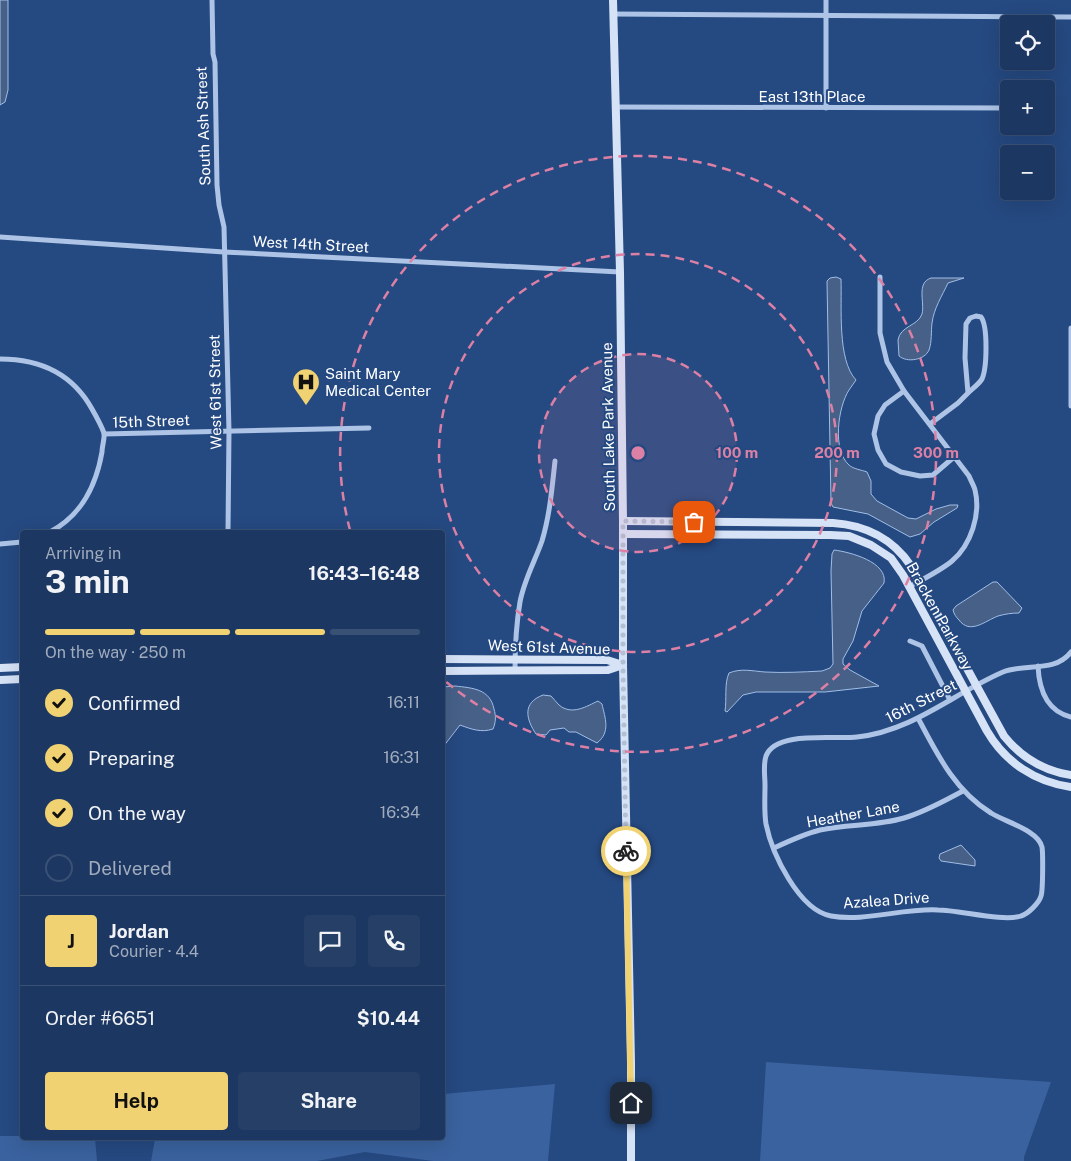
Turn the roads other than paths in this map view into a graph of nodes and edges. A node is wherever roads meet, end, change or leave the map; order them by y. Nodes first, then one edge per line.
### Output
1 (212, 0) edge
2 (613, 0) edge
3 (826, 0) edge
4 (613, 14) junction
5 (826, 16) junction
6 (1071, 17) edge
7 (615, 107) junction
8 (826, 108) junction
9 (1000, 108) edge
10 (0, 237) edge
11 (224, 252) junction
12 (620, 272) junction
13 (880, 277) dead end
14 (1071, 328) edge
15 (0, 359) edge
16 (904, 391) junction
17 (968, 392) junction
18 (1071, 406) edge
19 (930, 424) junction
20 (369, 428) dead end
21 (229, 431) junction
22 (104, 434) junction
23 (954, 457) junction
24 (555, 461) dead end
25 (623, 521) junction
26 (729, 522) junction
27 (54, 530) edge
28 (228, 530) edge
29 (623, 534) junction
30 (729, 534) junction
31 (20, 542) edge
32 (0, 544) edge
33 (920, 581) junction
34 (909, 587) junction
35 (910, 641) dead end
36 (1071, 653) edge
37 (445, 659) edge
38 (515, 659) junction
39 (623, 665) junction
40 (1038, 666) junction
41 (0, 668) edge
42 (20, 668) edge
43 (445, 671) edge
44 (515, 671) junction
45 (20, 679) edge
46 (0, 680) edge
47 (977, 686) junction
48 (966, 692) junction
49 (950, 700) junction
50 (1071, 717) edge
51 (918, 718) junction
52 (1071, 775) edge
53 (1071, 787) edge
54 (964, 791) junction
55 (774, 848) junction
56 (631, 1161) edge

1 - 11 street, South Ash Street
2 - 4 main road, South Lake Park Avenue
3 - 5 street
4 - 5 street
4 - 7 main road, South Lake Park Avenue
5 - 6 street
5 - 8 street
7 - 8 street, East 13th Place
7 - 12 main road, South Lake Park Avenue
8 - 9 street, East 13th Place
10 - 11 street, West 14th Street
11 - 12 street, West 14th Street
11 - 21 street, West 61st Street
12 - 25 main road, South Lake Park Avenue
13 - 16 street
14 - 18 street
15 - 22 street
16 - 19 street
16 - 23 street
17 - 17 street
17 - 19 street
19 - 23 street
20 - 21 street, 15th Street
21 - 22 street, 15th Street
21 - 28 street, West 61st Street
22 - 27 street
23 - 33 street
24 - 38 street
25 - 26 main road, Bracken Parkway
25 - 29 main road, South Lake Park Avenue
26 - 30 street
26 - 33 main road, Bracken Parkway
29 - 30 main road, Bracken Parkway
29 - 39 main road, South Lake Park Avenue
30 - 34 main road, Bracken Parkway
31 - 32 street
33 - 34 street
33 - 47 main road, Bracken Parkway
34 - 48 main road, Bracken Parkway
35 - 49 street
36 - 40 street, 16th Street
37 - 38 main road, West 61st Avenue
38 - 39 main road, West 61st Avenue
38 - 44 street
39 - 44 main road, West 61st Avenue
39 - 56 main road, South Lake Park Avenue
40 - 47 street, 16th Street
40 - 50 street
41 - 42 main road
43 - 44 main road, West 61st Avenue
45 - 46 main road
47 - 48 street, 16th Street
47 - 52 main road, Bracken Parkway
48 - 49 street, 16th Street
48 - 53 main road, Bracken Parkway
49 - 51 street, 16th Street
51 - 54 street
51 - 55 street, 16th Street
54 - 55 street, Heather Lane
54 - 55 street, Azalea Drive

